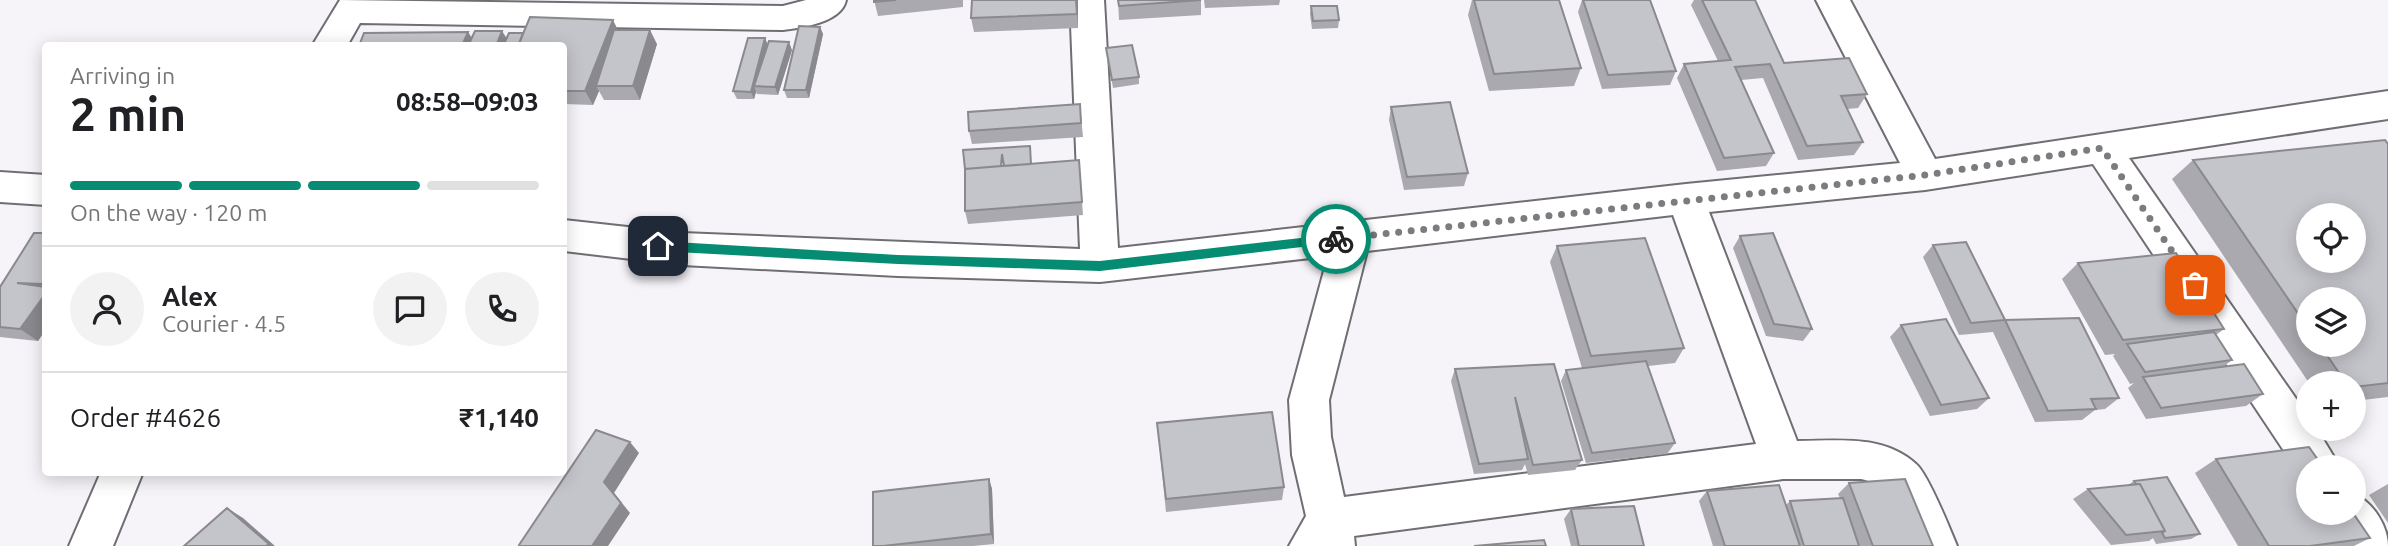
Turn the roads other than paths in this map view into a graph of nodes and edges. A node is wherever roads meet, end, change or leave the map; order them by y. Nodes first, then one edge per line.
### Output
1 (829, 0) edge
2 (1087, 0) edge
3 (1833, 0) edge
4 (354, 5) edge
5 (331, 42) edge
6 (2388, 105) edge
7 (2102, 148) junction
8 (1925, 175) junction
9 (0, 187) edge
10 (42, 190) edge
11 (1686, 199) junction
12 (567, 236) edge
13 (1352, 237) junction
14 (1100, 266) junction
15 (2311, 455) edge
16 (1783, 460) junction
17 (120, 476) edge
18 (2358, 525) edge
19 (1325, 537) edge
20 (91, 546) edge
21 (1935, 546) edge
22 (2372, 546) edge

1 - 4 street
2 - 14 street
3 - 8 street
4 - 5 street
6 - 7 street
7 - 8 street
7 - 15 street
8 - 11 street
9 - 10 street
11 - 13 street
11 - 16 street
12 - 14 street
13 - 14 street
13 - 19 street
16 - 19 street
16 - 21 street
17 - 20 street
18 - 22 street

